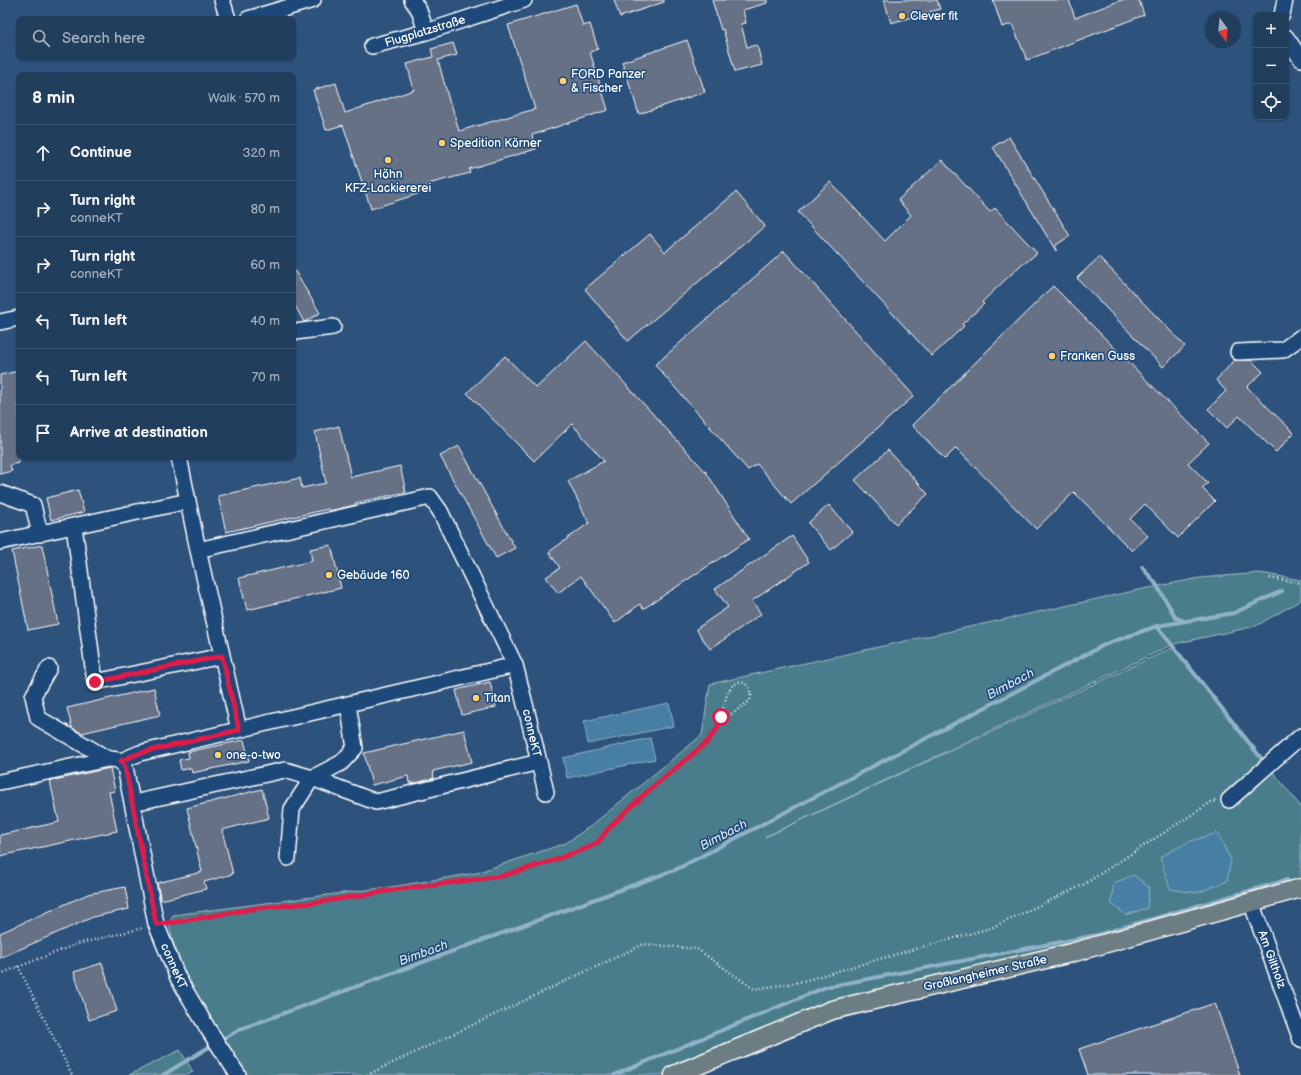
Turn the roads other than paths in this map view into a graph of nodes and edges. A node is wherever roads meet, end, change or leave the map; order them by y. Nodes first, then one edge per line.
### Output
1 (222, 0) edge
2 (313, 0) edge
3 (412, 0) edge
4 (524, 0) edge
5 (1285, 0) edge
6 (1283, 12) edge
7 (227, 16) edge
8 (258, 16) edge
9 (426, 32) junction
10 (1289, 41) edge
11 (372, 46) dead end
12 (1301, 59) edge
13 (16, 319) edge
14 (0, 322) edge
15 (333, 327) dead end
16 (296, 332) edge
17 (1301, 337) edge
18 (1238, 352) dead end
19 (180, 460) edge
20 (0, 493) edge
21 (188, 501) junction
22 (74, 526) junction
23 (40, 534) junction
24 (1, 539) edge
25 (198, 550) junction
26 (222, 656) junction
27 (515, 665) junction
28 (49, 668) dead end
29 (348, 704) junction
30 (239, 730) junction
31 (1301, 736) edge
32 (115, 760) junction
33 (539, 762) junction
34 (312, 778) junction
35 (0, 782) edge
36 (546, 792) dead end
37 (1229, 800) road end
38 (133, 803) junction
39 (288, 858) dead end
40 (1301, 888) edge
41 (1251, 902) junction
42 (1301, 1040) edge
43 (238, 1075) edge
44 (674, 1075) edge

1 - 7 street
2 - 8 street
3 - 9 street
4 - 9 street, Flugplatzstraße
5 - 6 street
9 - 11 street, Flugplatzstraße
10 - 12 street
13 - 14 street
15 - 16 street
17 - 18 street
19 - 21 street
20 - 23 street
21 - 22 street
21 - 25 street
22 - 23 street
22 - 26 street
23 - 24 street
25 - 26 street
25 - 27 street, conneKT
26 - 30 street
27 - 29 street
27 - 33 street, conneKT
28 - 32 street
29 - 30 street
29 - 34 street
30 - 32 street
31 - 37 street
32 - 35 street
32 - 38 street, conneKT
33 - 34 street, conneKT
33 - 36 street
34 - 38 street, conneKT
34 - 39 street
38 - 43 street, conneKT
40 - 41 main road, Großlangheimer Straße
41 - 42 street, Am Giltholz
41 - 44 main road, Großlangheimer Straße

